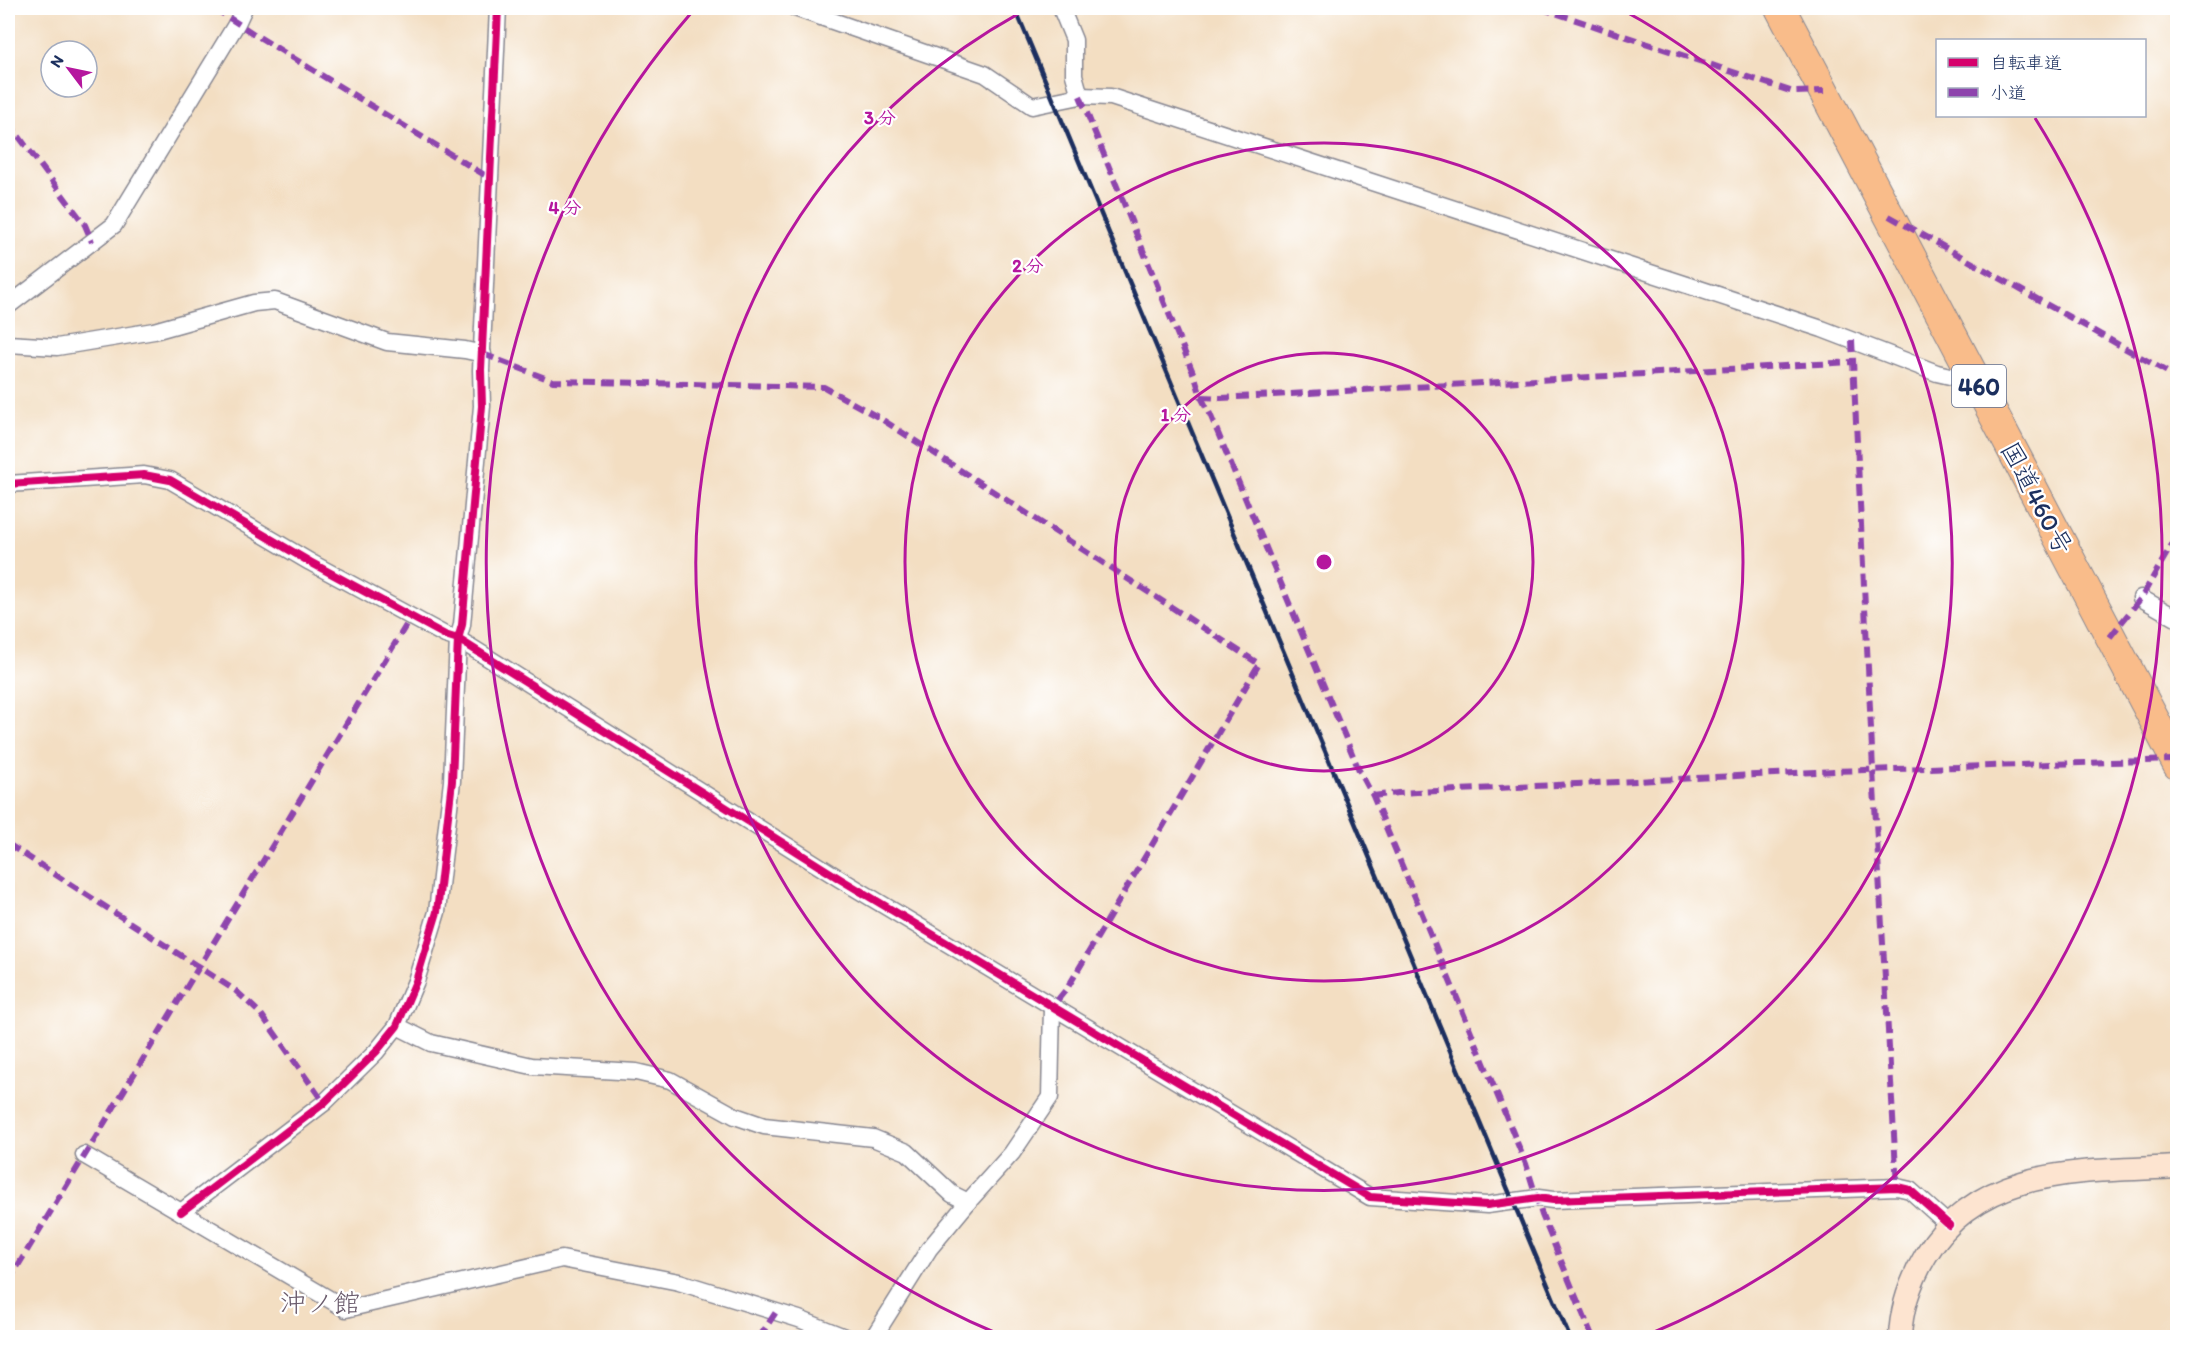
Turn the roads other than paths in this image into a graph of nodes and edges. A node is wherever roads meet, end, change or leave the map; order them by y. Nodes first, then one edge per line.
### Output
1 (244, 8) edge
2 (498, 8) edge
3 (795, 8) edge
4 (1061, 8) edge
5 (1780, 8) edge
6 (1080, 96) junction
7 (8, 306) edge
8 (8, 344) edge
9 (483, 354) junction
10 (1977, 382) junction
11 (8, 484) edge
12 (2141, 598) dead end
13 (2178, 619) edge
14 (458, 639) junction
15 (2178, 765) edge
16 (1052, 1007) junction
17 (397, 1026) junction
18 (84, 1155) dead end
19 (2178, 1167) edge
20 (968, 1202) junction
21 (181, 1212) junction
22 (1949, 1224) junction
23 (847, 1338) edge
24 (873, 1338) edge
25 (1900, 1338) edge

1 - 7 street
2 - 9 street
3 - 6 street
4 - 6 street
5 - 10 highway, 国道460号 / 460
6 - 10 street
8 - 9 street
9 - 14 street
10 - 15 highway, 国道460号 / 460
11 - 14 street
12 - 13 street
14 - 16 street
14 - 17 street
16 - 20 street
16 - 22 street
17 - 20 street
17 - 21 street
18 - 21 street
19 - 22 street
20 - 24 street
21 - 23 street
22 - 25 street

